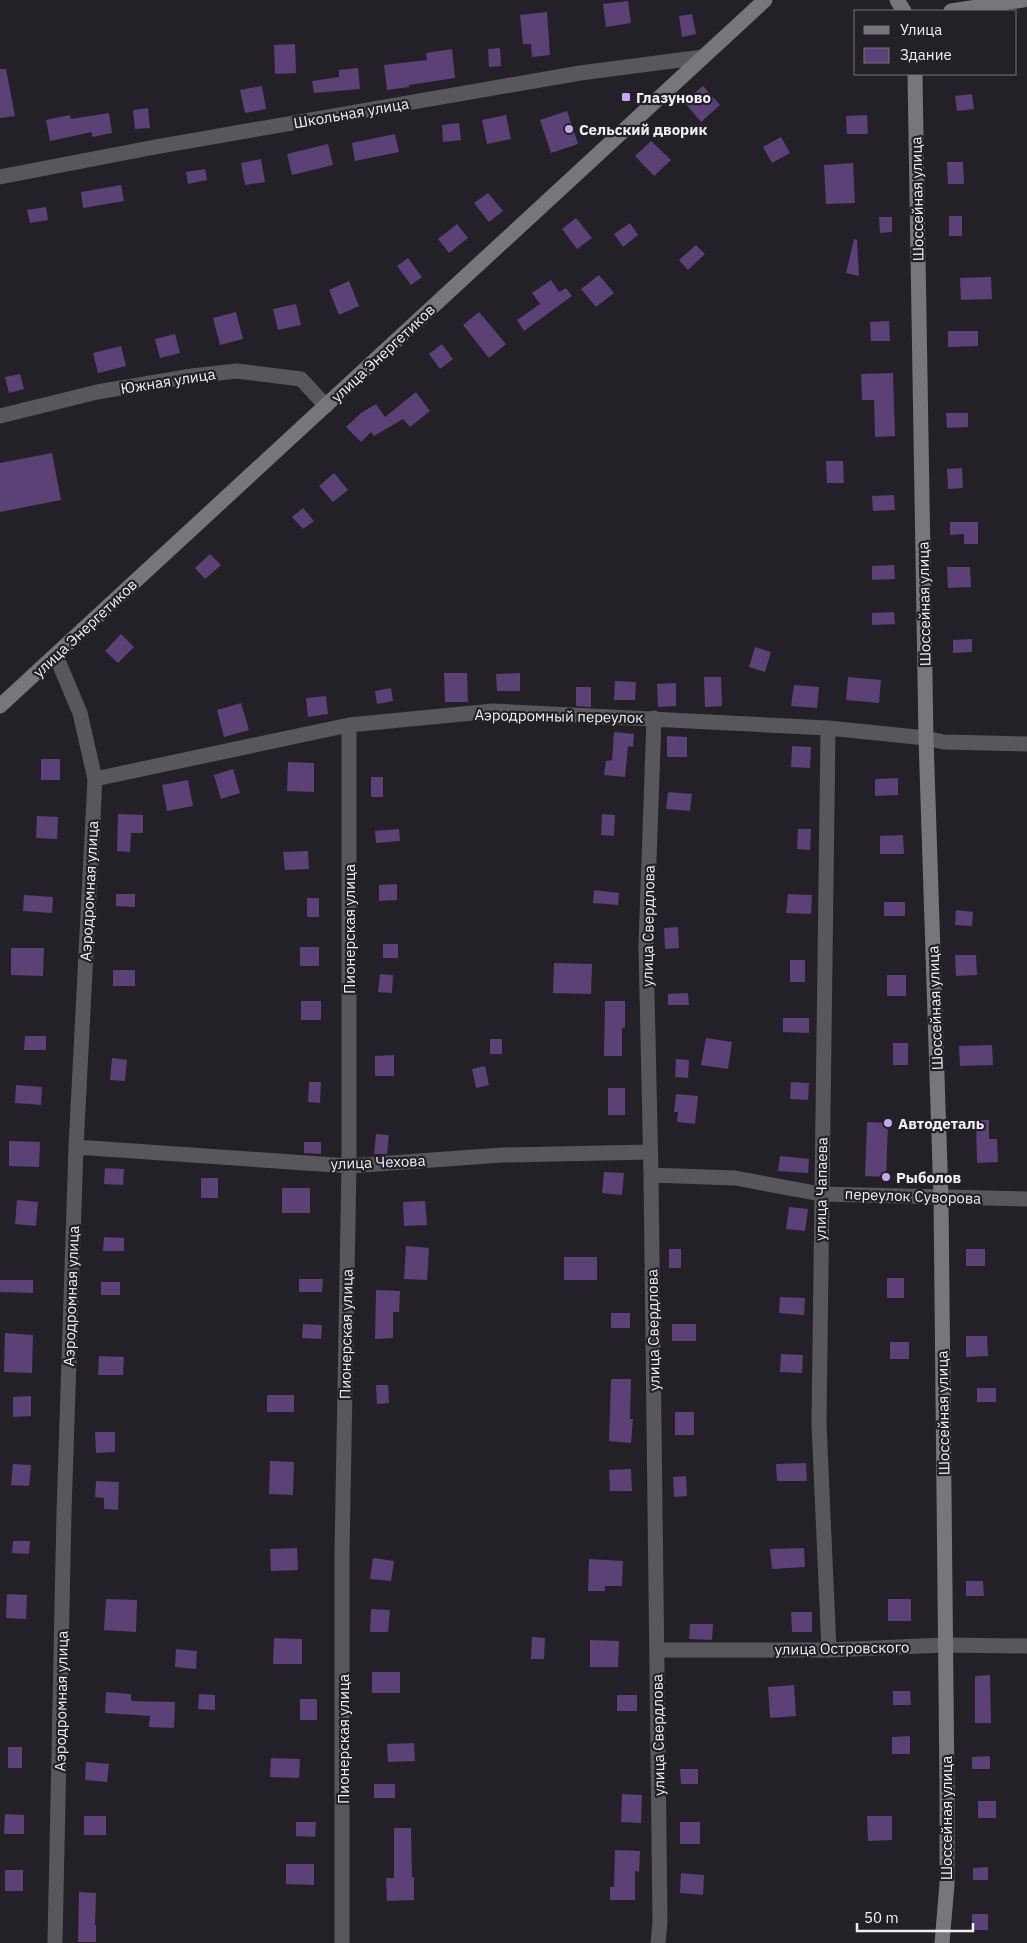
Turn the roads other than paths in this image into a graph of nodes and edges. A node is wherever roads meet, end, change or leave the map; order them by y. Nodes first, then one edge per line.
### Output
1 (765, 0) edge
2 (1024, 0) edge
3 (958, 10) edge
4 (703, 58) junction
5 (915, 75) edge
6 (0, 177) edge
7 (326, 406) junction
8 (0, 416) edge
9 (56, 656) junction
10 (0, 706) edge
11 (654, 718) junction
12 (349, 725) junction
13 (828, 728) junction
14 (926, 738) junction
15 (1027, 744) edge
16 (95, 779) junction
17 (76, 1148) junction
18 (650, 1152) junction
19 (349, 1166) junction
20 (651, 1175) junction
21 (821, 1194) junction
22 (941, 1198) junction
23 (1027, 1199) edge
24 (946, 1645) junction
25 (1027, 1646) edge
26 (657, 1650) junction
27 (829, 1650) junction
28 (55, 1943) edge
29 (342, 1943) edge
30 (658, 1943) edge
31 (942, 1943) edge

1 - 4 main road, улица Энергетиков
2 - 3 main road
4 - 6 street, Школьная улица
4 - 7 main road, улица Энергетиков
5 - 14 main road, Шоссейная улица
7 - 8 street, Южная улица
7 - 9 main road, улица Энергетиков
9 - 10 main road, улица Энергетиков
9 - 16 street, Аэродромная улица
11 - 12 street, Аэродромный переулок
11 - 13 street, Аэродромный переулок
11 - 18 street, улица Свердлова
12 - 16 street, Аэродромный переулок
12 - 19 street, Пионерская улица
13 - 14 street, Аэродромный переулок
13 - 21 street, улица Чапаева
14 - 15 street, Аэродромный переулок
14 - 22 main road, Шоссейная улица
16 - 17 street, Аэродромная улица
17 - 19 street, улица Чехова
17 - 28 street, Аэродромная улица
18 - 19 street, улица Чехова
18 - 20 street, улица Свердлова
19 - 29 street, Пионерская улица
20 - 21 street, переулок Суворова
20 - 26 street, улица Свердлова
21 - 22 street, переулок Суворова
21 - 27 street, улица Чапаева
22 - 23 street, переулок Суворова
22 - 24 main road, Шоссейная улица
24 - 25 street, улица Островского
24 - 27 street, улица Островского
24 - 31 main road, Шоссейная улица
26 - 27 street, улица Островского
26 - 30 street, улица Свердлова

